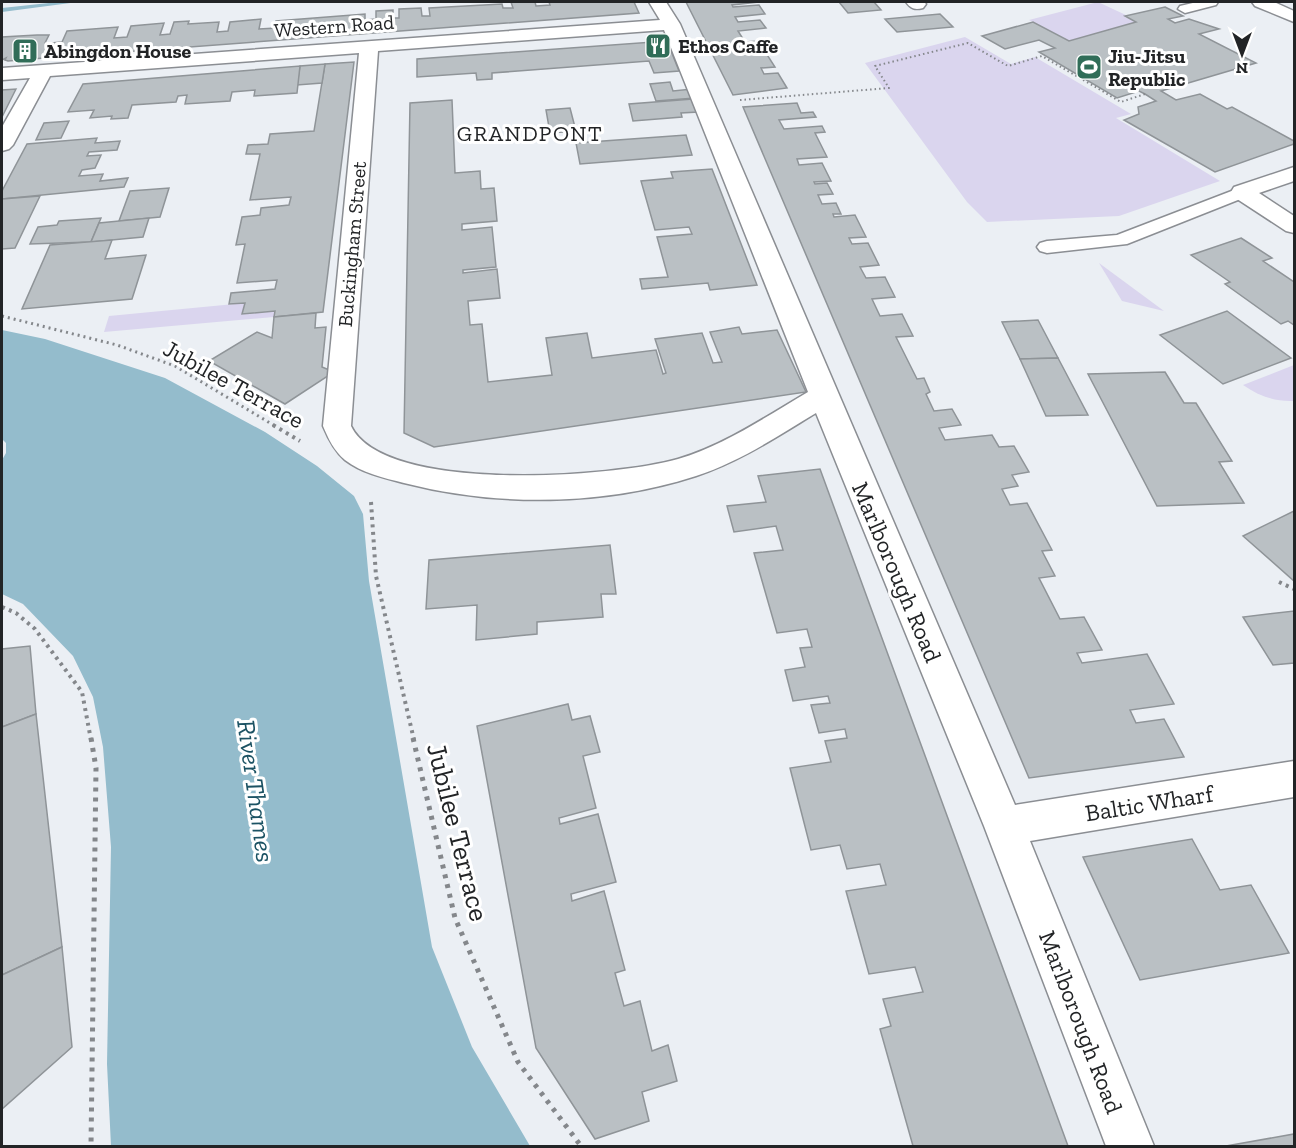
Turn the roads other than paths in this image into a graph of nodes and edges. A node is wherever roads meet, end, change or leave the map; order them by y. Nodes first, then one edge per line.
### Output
1 (1211, 2) edge
2 (1261, 2) edge
3 (1185, 9) dead end
4 (665, 13) edge
5 (1294, 17) edge
6 (369, 45) junction
7 (43, 71) junction
8 (2, 74) edge
9 (2, 145) edge
10 (1294, 174) edge
11 (1242, 192) junction
12 (1294, 226) edge
13 (1047, 247) dead end
14 (823, 396) junction
15 (1294, 779) edge
16 (1005, 826) junction
17 (1130, 1146) edge

1 - 3 lane
2 - 5 street
4 - 6 street, Western Road
4 - 14 street, Marlborough Road
6 - 7 street, Western Road
6 - 14 street, Buckingham Street
7 - 8 street, Western Road
7 - 9 street
10 - 11 street
11 - 12 street
11 - 13 lane
14 - 16 street, Marlborough Road
15 - 16 street, Baltic Wharf
16 - 17 street, Marlborough Road

